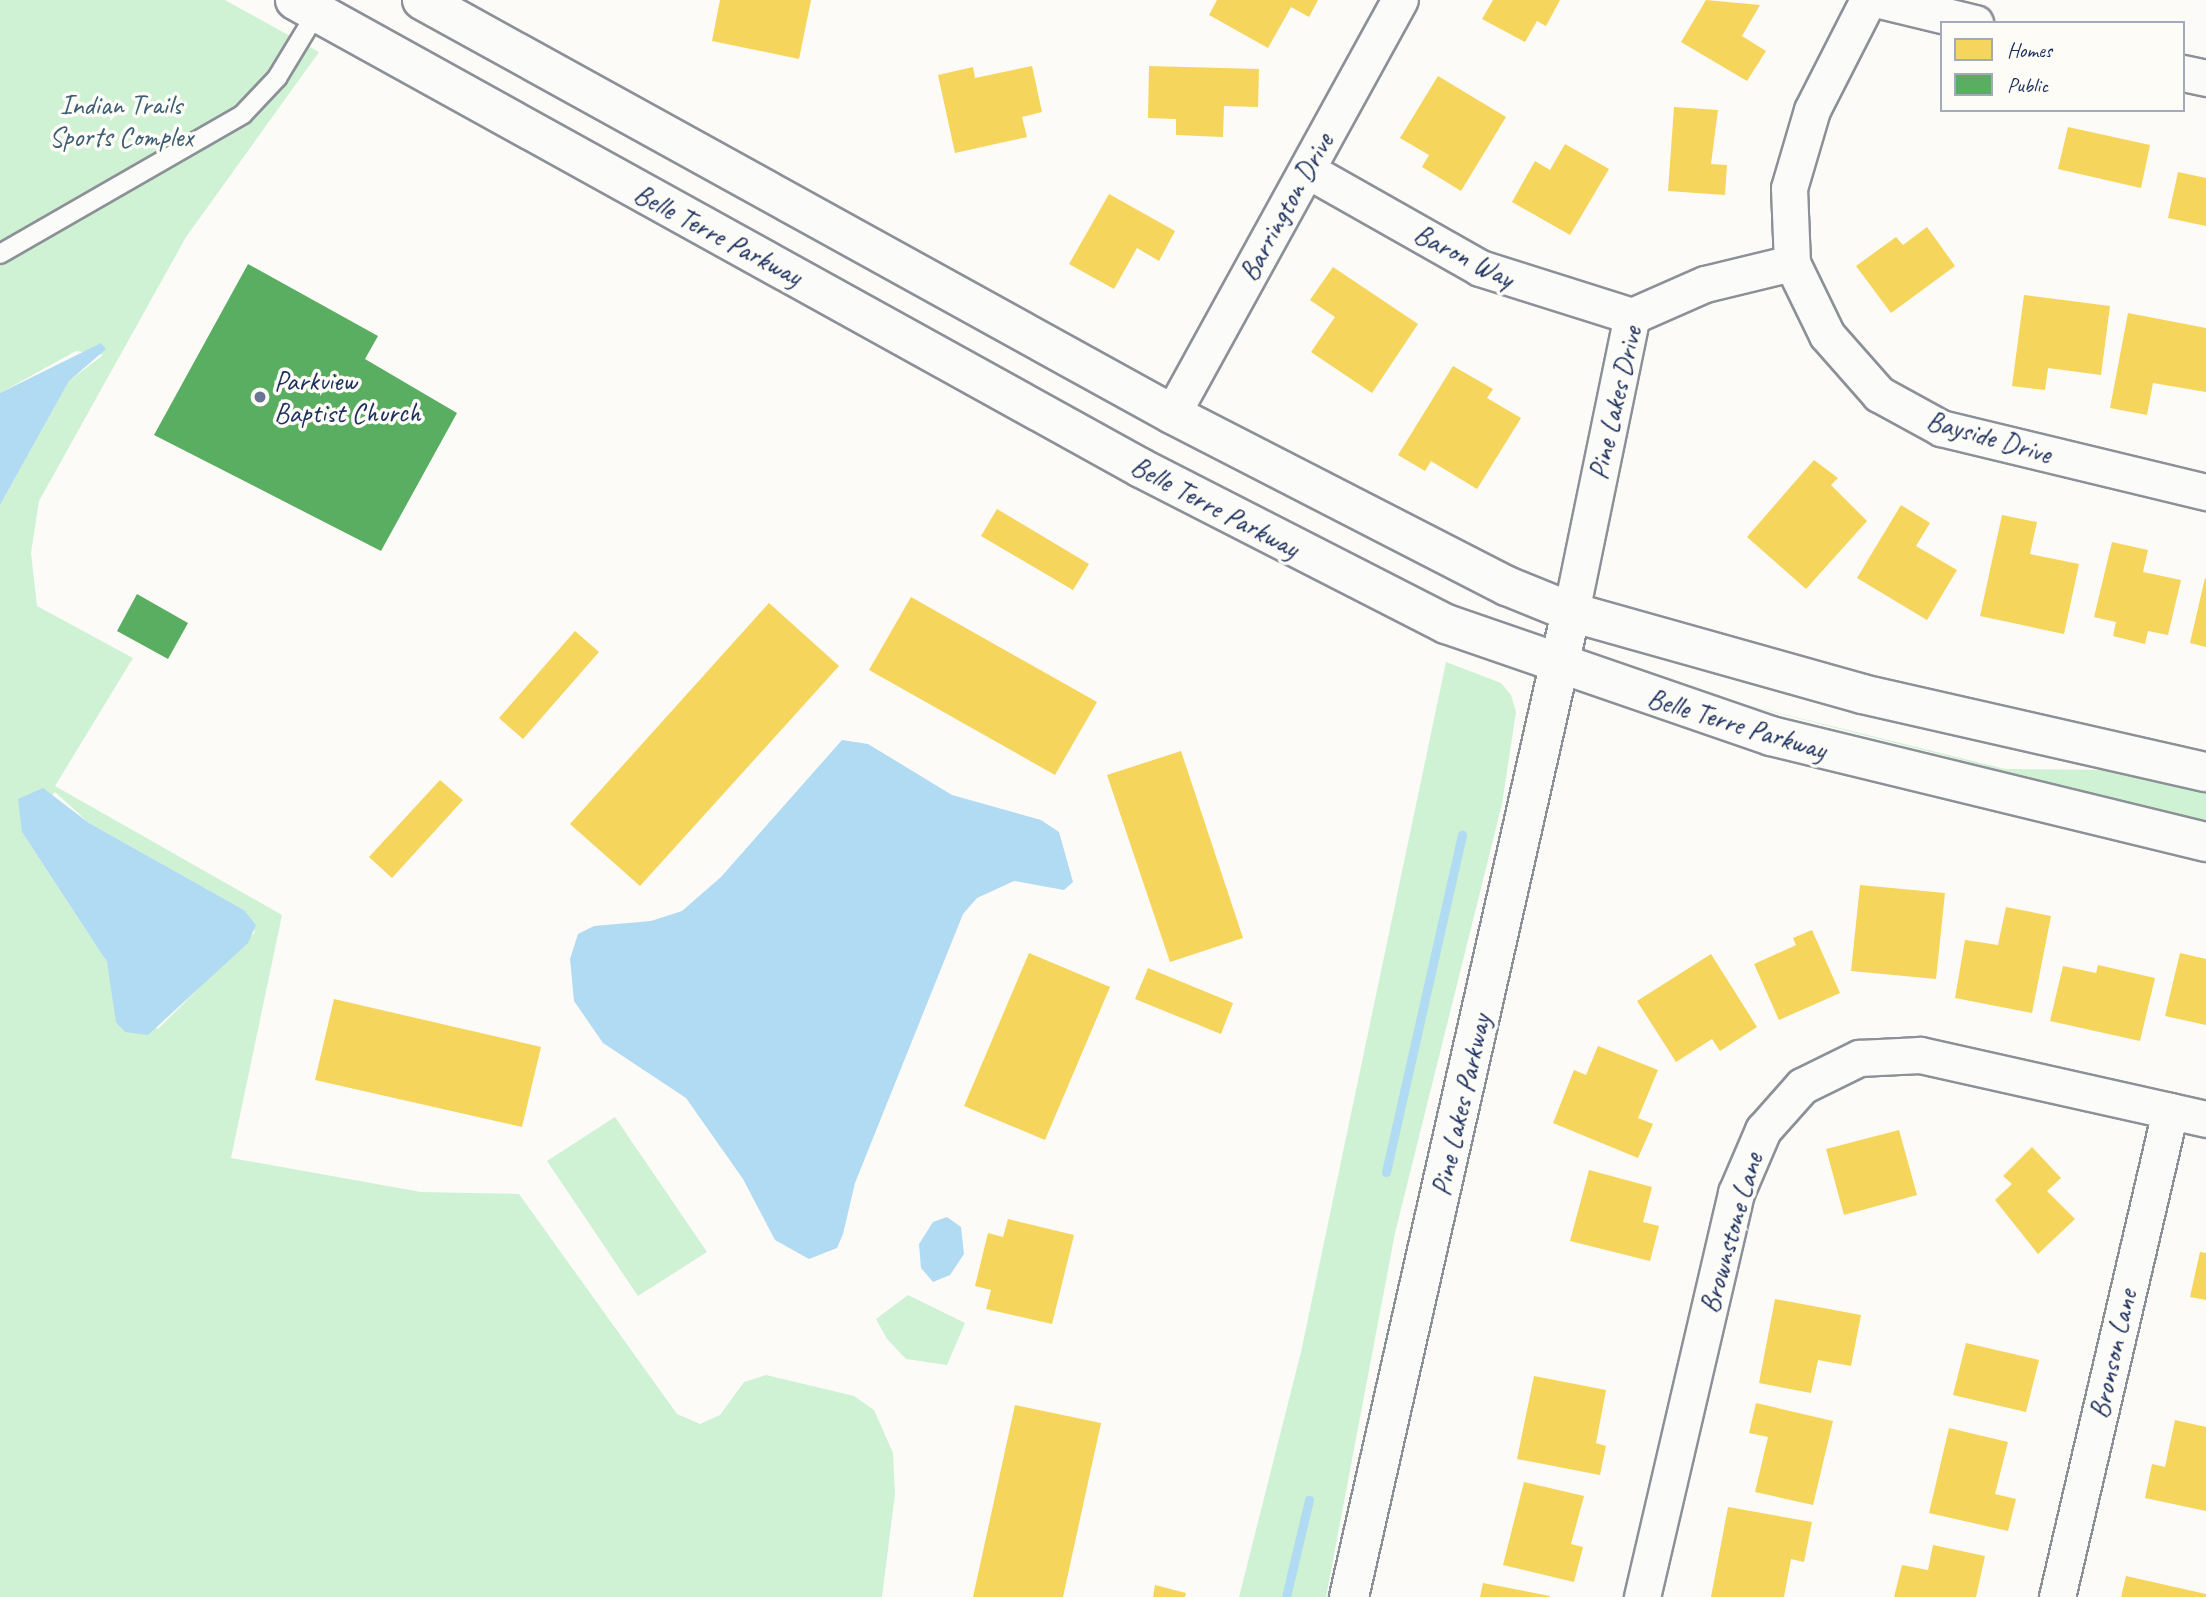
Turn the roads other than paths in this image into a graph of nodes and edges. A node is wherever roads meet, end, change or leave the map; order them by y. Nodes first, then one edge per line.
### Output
1 (422, 0) edge
2 (1401, 0) edge
3 (1868, 0) edge
4 (1880, 0) edge
5 (306, 6) edge
6 (1967, 21) edge
7 (2185, 73) edge
8 (2206, 78) edge
9 (1307, 170) junction
10 (0, 254) edge
11 (1792, 263) junction
12 (1632, 316) junction
13 (1172, 414) junction
14 (2206, 492) edge
15 (1570, 612) junction
16 (1562, 668) junction
17 (2206, 772) edge
18 (2206, 842) edge
19 (2170, 1111) junction
20 (2206, 1119) edge
21 (1349, 1597) edge
22 (1642, 1597) edge
23 (2057, 1597) edge

1 - 13 main road, Belle Terre Parkway
2 - 9 street, Barrington Drive
3 - 11 street, Bayside Drive
4 - 6 street
5 - 10 lane
5 - 16 main road, Belle Terre Parkway
7 - 8 street
9 - 12 street, Baron Way
9 - 13 street, Barrington Drive
11 - 12 street, Pine Lakes Drive
11 - 14 street, Bayside Drive
12 - 15 street, Pine Lakes Drive
13 - 15 main road, Belle Terre Parkway
15 - 16 main road, Pine Lakes Parkway
15 - 17 main road, Belle Terre Parkway
16 - 18 main road, Belle Terre Parkway
16 - 21 main road, Pine Lakes Parkway
19 - 20 street, Brownstone Lane
19 - 22 street, Brownstone Lane
19 - 23 street, Bronson Lane

